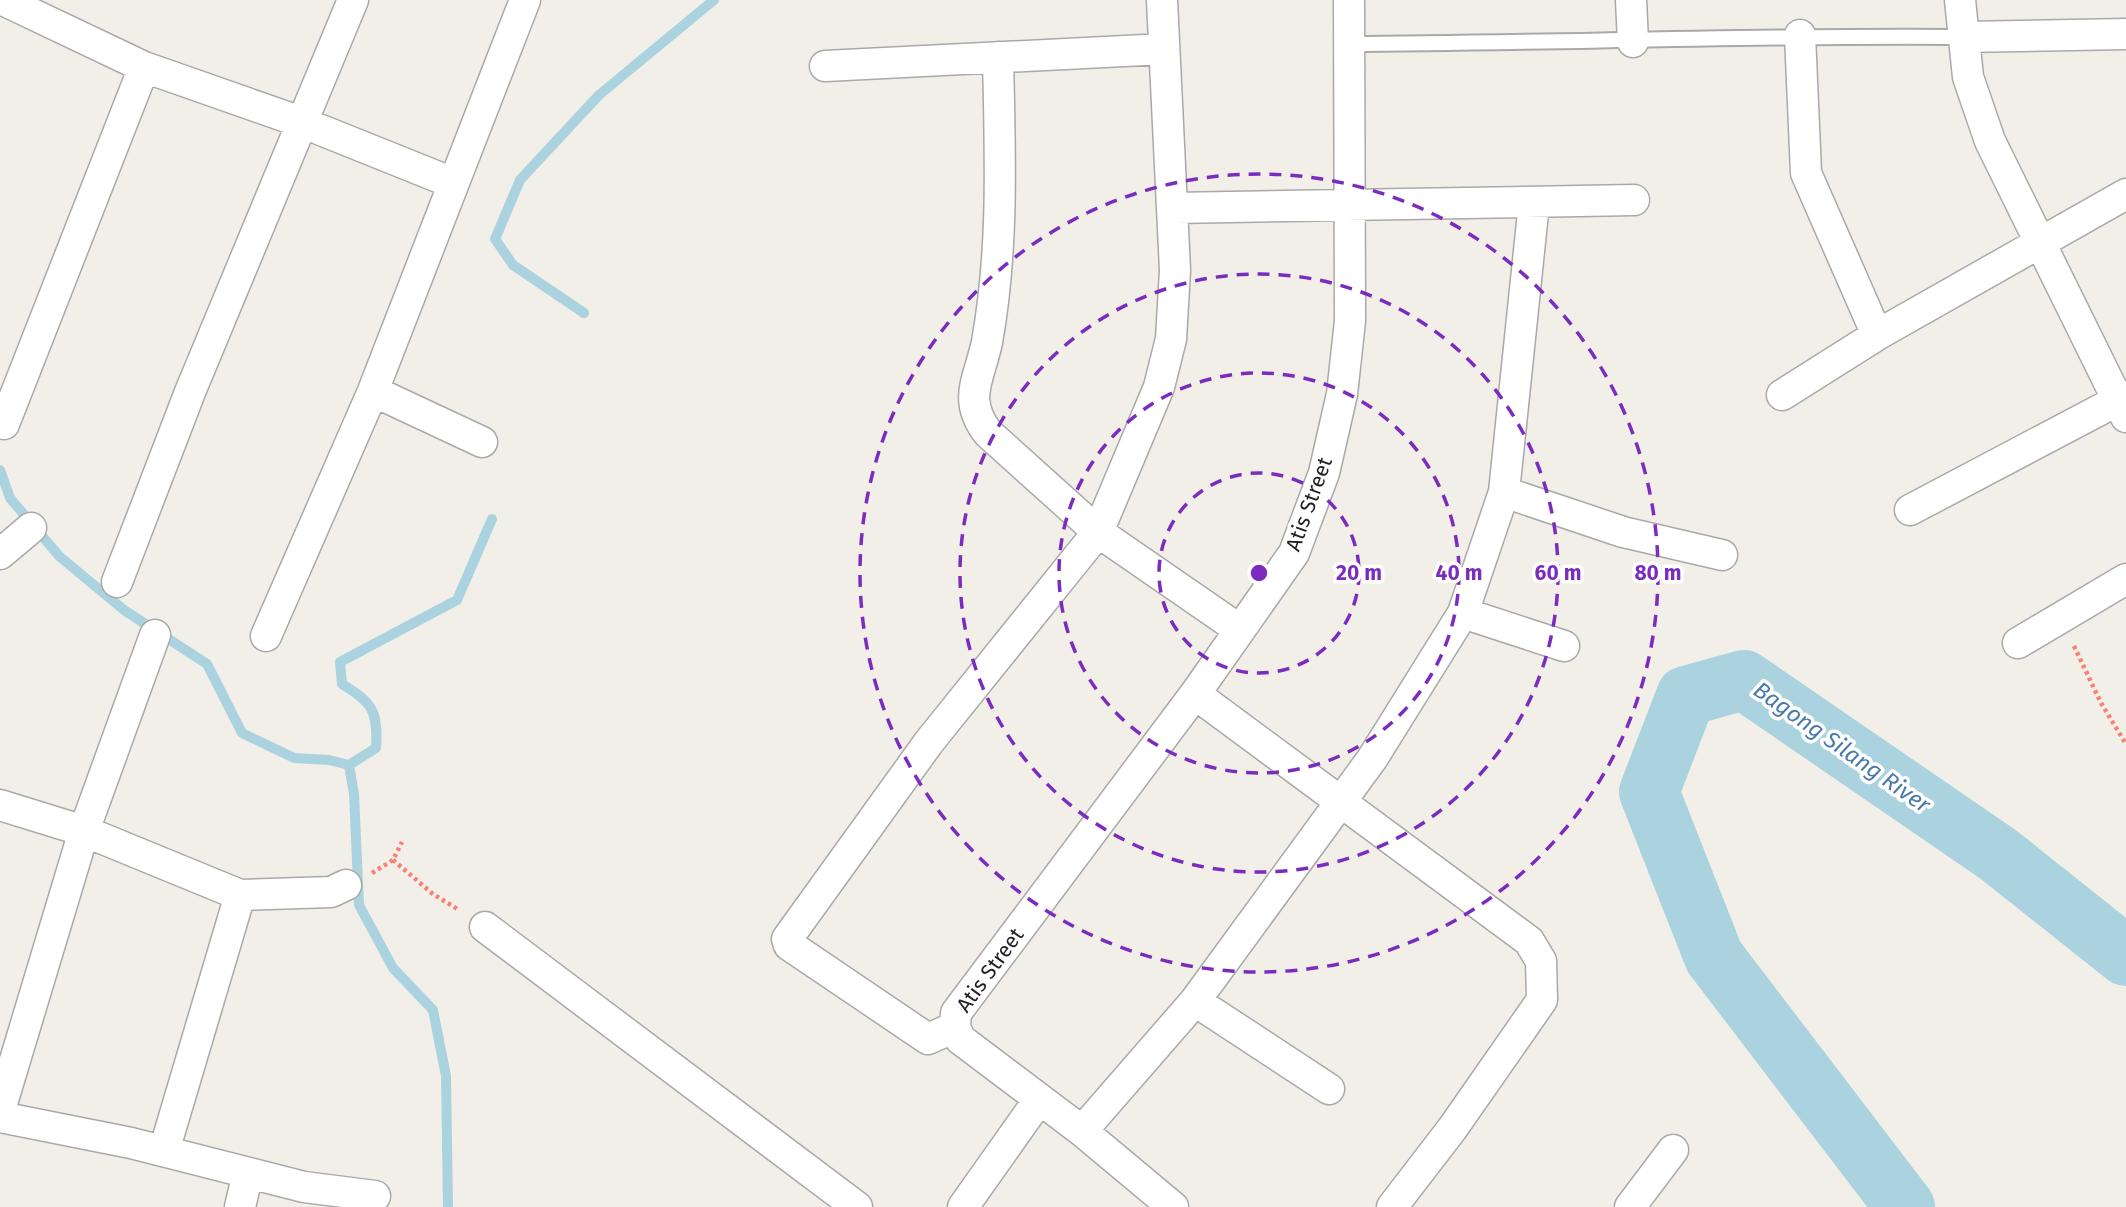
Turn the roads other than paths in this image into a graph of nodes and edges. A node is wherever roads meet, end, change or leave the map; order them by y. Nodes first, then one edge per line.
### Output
1 (3, 0) edge
2 (353, 0) edge
3 (524, 0) edge
4 (1162, 0) edge
5 (1349, 0) edge
6 (1631, 0) edge
7 (1960, 0) edge
8 (2126, 34) edge
9 (1800, 35) junction
10 (1963, 37) junction
11 (1633, 42) junction
12 (1349, 44) junction
13 (1164, 49) junction
14 (998, 57) junction
15 (825, 66) dead end
16 (144, 67) junction
17 (301, 122) junction
18 (453, 183) junction
19 (2126, 194) edge
20 (1634, 200) dead end
21 (1534, 203) junction
22 (1350, 206) junction
23 (1174, 208) junction
24 (2042, 240) junction
25 (1877, 335) junction
26 (373, 391) junction
27 (1782, 396) dead end
28 (2123, 405) edge
29 (4, 424) dead end
30 (482, 443) dead end
31 (1504, 492) junction
32 (1910, 509) dead end
33 (31, 528) dead end
34 (1098, 532) junction
35 (0, 554) edge
36 (1722, 555) dead end
37 (2126, 579) edge
38 (117, 582) dead end
39 (1463, 613) junction
40 (1240, 630) junction
41 (155, 635) dead end
42 (266, 636) dead end
43 (2018, 643) dead end
44 (1564, 646) dead end
45 (1195, 694) junction
46 (1340, 800) junction
47 (0, 805) edge
48 (84, 831) junction
49 (355, 881) road end
50 (240, 895) junction
51 (485, 927) road end
52 (1195, 1001) junction
53 (954, 1027) junction
54 (1329, 1089) dead end
55 (1038, 1101) junction
56 (0, 1110) edge
57 (0, 1117) edge
58 (1082, 1131) junction
59 (1673, 1150) dead end
60 (164, 1152) junction
61 (248, 1174) junction
62 (375, 1196) dead end
63 (1166, 1205) edge
64 (240, 1207) edge
65 (857, 1207) edge
66 (963, 1207) edge
67 (1392, 1207) edge
68 (1630, 1207) edge

1 - 16 street
2 - 17 street
3 - 18 street
4 - 13 street
5 - 12 street, Atis Street
6 - 11 street
7 - 10 street
8 - 10 street
9 - 10 lane
9 - 11 lane
9 - 25 street
10 - 24 street
11 - 12 lane
12 - 22 street, Atis Street
13 - 14 street
13 - 23 street
14 - 15 street
14 - 34 street
16 - 17 street
16 - 29 street
17 - 18 street
17 - 38 street
18 - 26 street
19 - 24 street
20 - 21 street
21 - 22 street
21 - 31 street
22 - 23 street
22 - 40 street, Atis Street
23 - 34 street
24 - 25 street
24 - 28 street
25 - 27 street
26 - 30 street
26 - 42 street
28 - 32 street
31 - 36 street
31 - 39 street
33 - 35 street
34 - 40 street
34 - 53 street
37 - 43 street
39 - 44 street
39 - 46 street
40 - 45 street, Atis Street
41 - 48 street
45 - 46 street
45 - 53 street, Atis Street
46 - 52 street
46 - 67 street
47 - 48 street
48 - 50 street
48 - 56 street
49 - 50 street
50 - 60 street
51 - 65 street
52 - 54 street
52 - 58 street
53 - 55 street
55 - 58 street
55 - 66 street
57 - 60 street
58 - 63 street
59 - 68 street
60 - 61 street
61 - 62 street
61 - 64 street

